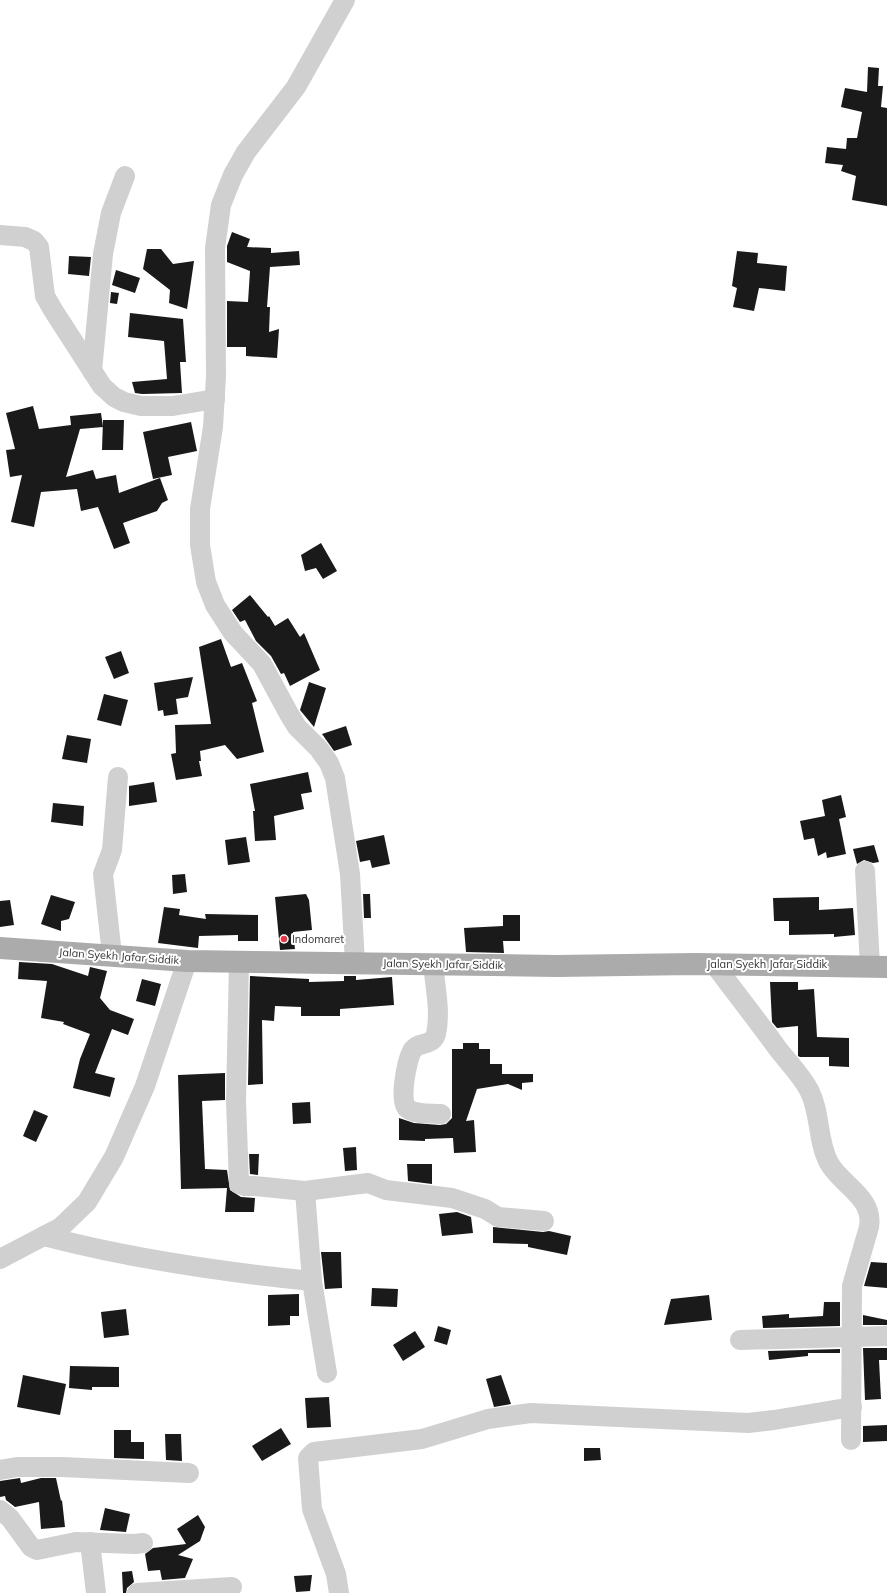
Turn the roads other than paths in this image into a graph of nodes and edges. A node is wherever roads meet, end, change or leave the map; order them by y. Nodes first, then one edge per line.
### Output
1 (345, 0) edge
2 (125, 176) dead end
3 (0, 235) edge
4 (92, 371) junction
5 (215, 399) junction
6 (118, 777) dead end
7 (865, 871) dead end
8 (0, 948) edge
9 (112, 955) junction
10 (187, 961) junction
11 (239, 962) junction
12 (355, 963) junction
13 (433, 964) junction
14 (714, 964) junction
15 (878, 966) edge
16 (441, 1114) dead end
17 (305, 1191) junction
18 (544, 1221) dead end
19 (44, 1236) junction
20 (0, 1259) edge
21 (312, 1281) junction
22 (887, 1336) edge
23 (852, 1337) junction
24 (740, 1340) dead end
25 (327, 1373) dead end
26 (852, 1407) junction
27 (851, 1440) dead end
28 (0, 1470) edge
29 (189, 1473) dead end
30 (0, 1510) edge
31 (90, 1542) junction
32 (143, 1543) dead end
33 (232, 1587) dead end
34 (96, 1593) edge
35 (137, 1593) edge
36 (339, 1593) edge

1 - 5 street
2 - 4 street
3 - 4 street
4 - 5 street
5 - 12 street
6 - 9 street
7 - 15 street
8 - 9 main road, Jalan Syekh Jafar Siddik
9 - 10 main road, Jalan Syekh Jafar Siddik
10 - 11 main road, Jalan Syekh Jafar Siddik
10 - 19 street
11 - 12 main road, Jalan Syekh Jafar Siddik
11 - 17 street
12 - 13 main road, Jalan Syekh Jafar Siddik
13 - 14 main road, Jalan Syekh Jafar Siddik
13 - 16 street
14 - 15 main road, Jalan Syekh Jafar Siddik
14 - 23 street
17 - 18 street
17 - 21 street
19 - 20 street
19 - 21 street
21 - 25 street
22 - 23 street
23 - 24 street
23 - 26 street
26 - 27 street
26 - 36 street
28 - 29 street
30 - 31 street
31 - 32 street
31 - 34 street
33 - 35 street

